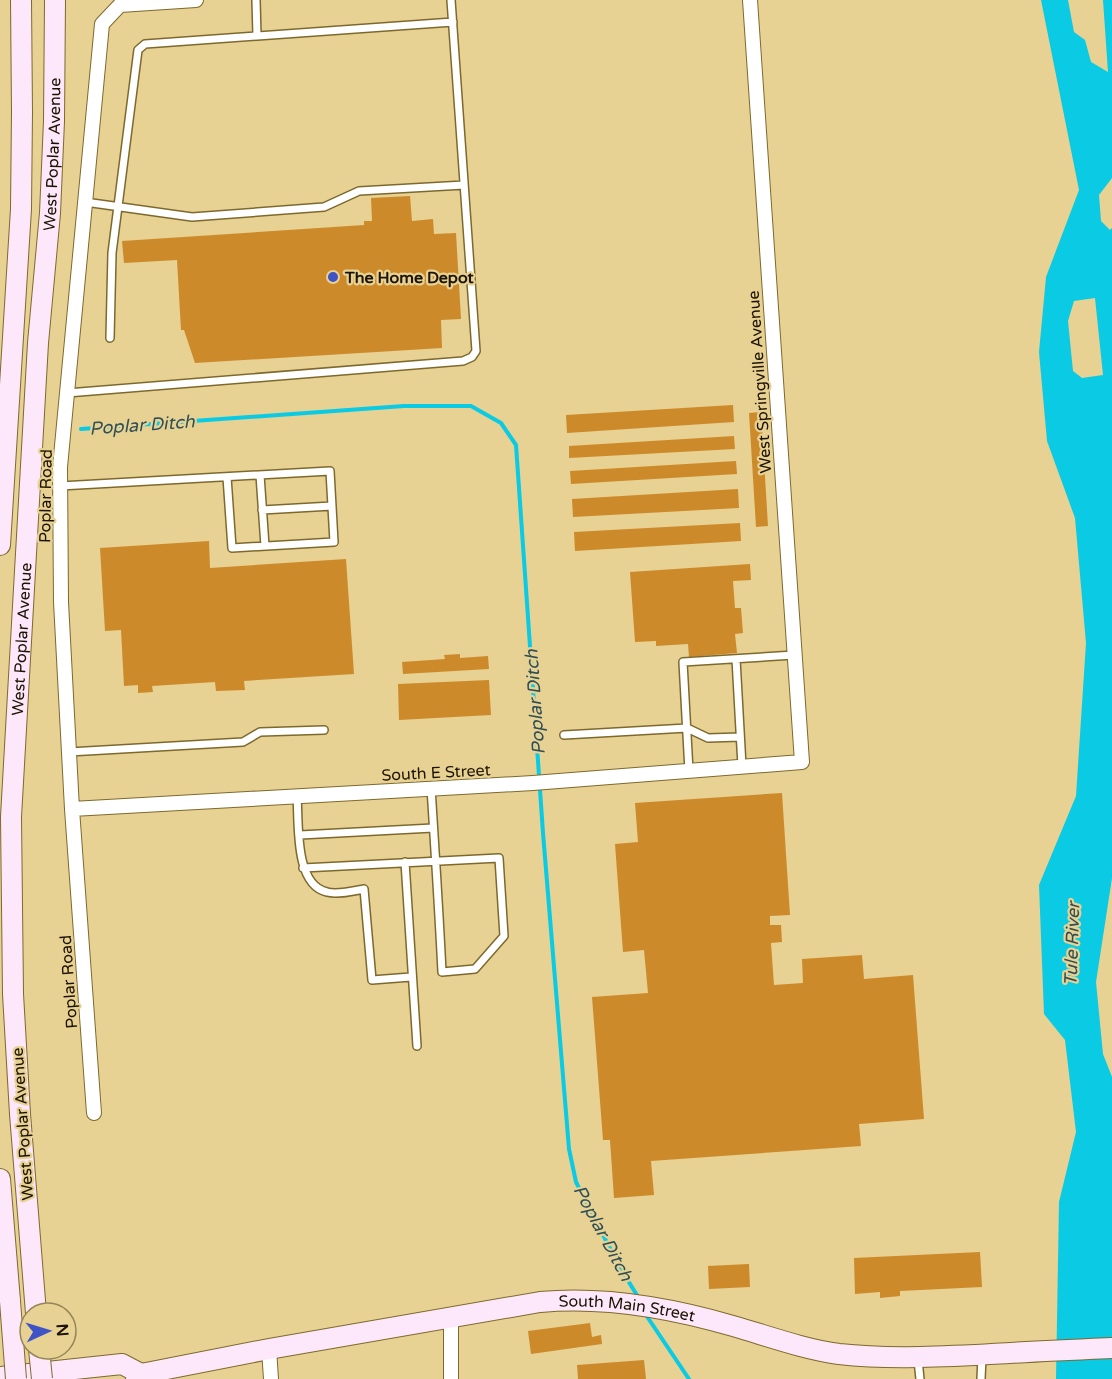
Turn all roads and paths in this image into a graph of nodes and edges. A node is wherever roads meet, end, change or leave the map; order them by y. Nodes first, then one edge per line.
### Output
1 (21, 0) edge
2 (55, 0) edge
3 (196, 0) edge
4 (256, 0) edge
5 (452, 0) edge
6 (750, 0) edge
7 (453, 22) junction
8 (257, 36) junction
9 (464, 185) junction
10 (85, 202) junction
11 (119, 207) junction
12 (110, 338) dead end
13 (67, 393) junction
14 (260, 475) junction
15 (227, 477) junction
16 (60, 486) junction
17 (332, 506) junction
18 (262, 510) junction
19 (0, 545) edge
20 (265, 546) junction
21 (794, 655) junction
22 (736, 659) junction
23 (687, 728) junction
24 (324, 730) dead end
25 (564, 735) dead end
26 (740, 737) junction
27 (69, 752) junction
28 (802, 762) joint
29 (742, 766) junction
30 (689, 771) junction
31 (431, 789) junction
32 (297, 796) junction
33 (72, 809) junction
34 (434, 828) junction
35 (300, 835) junction
36 (435, 860) junction
37 (405, 862) junction
38 (303, 868) junction
39 (411, 976) junction
40 (417, 1046) dead end
41 (94, 1113) dead end
42 (0, 1179) edge
43 (35, 1301) edge
44 (451, 1318) junction
45 (1112, 1348) edge
46 (269, 1349) junction
47 (982, 1354) junction
48 (917, 1357) junction
49 (40, 1361) edge
50 (0, 1377) edge
51 (139, 1377) edge
52 (16, 1379) edge
53 (42, 1379) edge
54 (271, 1379) edge
55 (452, 1379) edge
56 (920, 1379) edge
57 (981, 1379) edge

1 - 19 main road, West Poplar Avenue
2 - 43 main road, West Poplar Avenue
3 - 10 street, Poplar Road
4 - 8 lane
5 - 7 lane
6 - 21 street, West Springville Avenue
7 - 8 lane
7 - 9 lane
8 - 11 lane
9 - 11 lane
9 - 13 lane
10 - 11 lane
10 - 13 street, Poplar Road
11 - 12 lane
13 - 16 street, Poplar Road
14 - 15 lane
14 - 17 lane
14 - 18 lane
15 - 16 lane
15 - 20 lane
16 - 27 street, Poplar Road
17 - 18 lane
17 - 20 lane
18 - 20 lane
21 - 22 lane
21 - 28 street, West Springville Avenue
22 - 23 lane
22 - 26 lane
23 - 25 lane
23 - 26 lane
23 - 30 lane
24 - 27 lane
26 - 29 lane
27 - 33 street, Poplar Road
28 - 29 street, South E Street
29 - 30 street, South E Street
30 - 31 street, South E Street
31 - 32 street, South E Street
31 - 34 lane
32 - 33 street, South E Street
32 - 35 lane
33 - 41 street, Poplar Road
34 - 35 lane
34 - 36 lane
35 - 38 lane
36 - 36 lane
36 - 37 lane
37 - 38 lane
37 - 39 lane
38 - 39 lane
39 - 40 lane
42 - 52 main road, West Poplar Avenue, bridge
44 - 46 main road, South Main Street
44 - 48 main road, South Main Street
44 - 55 street
45 - 47 main road, South Main Street
46 - 51 main road, South Main Street
46 - 54 street
47 - 48 main road, South Main Street
47 - 57 lane
48 - 56 lane
49 - 53 main road, bridge
50 - 51 main road, South Main Street

